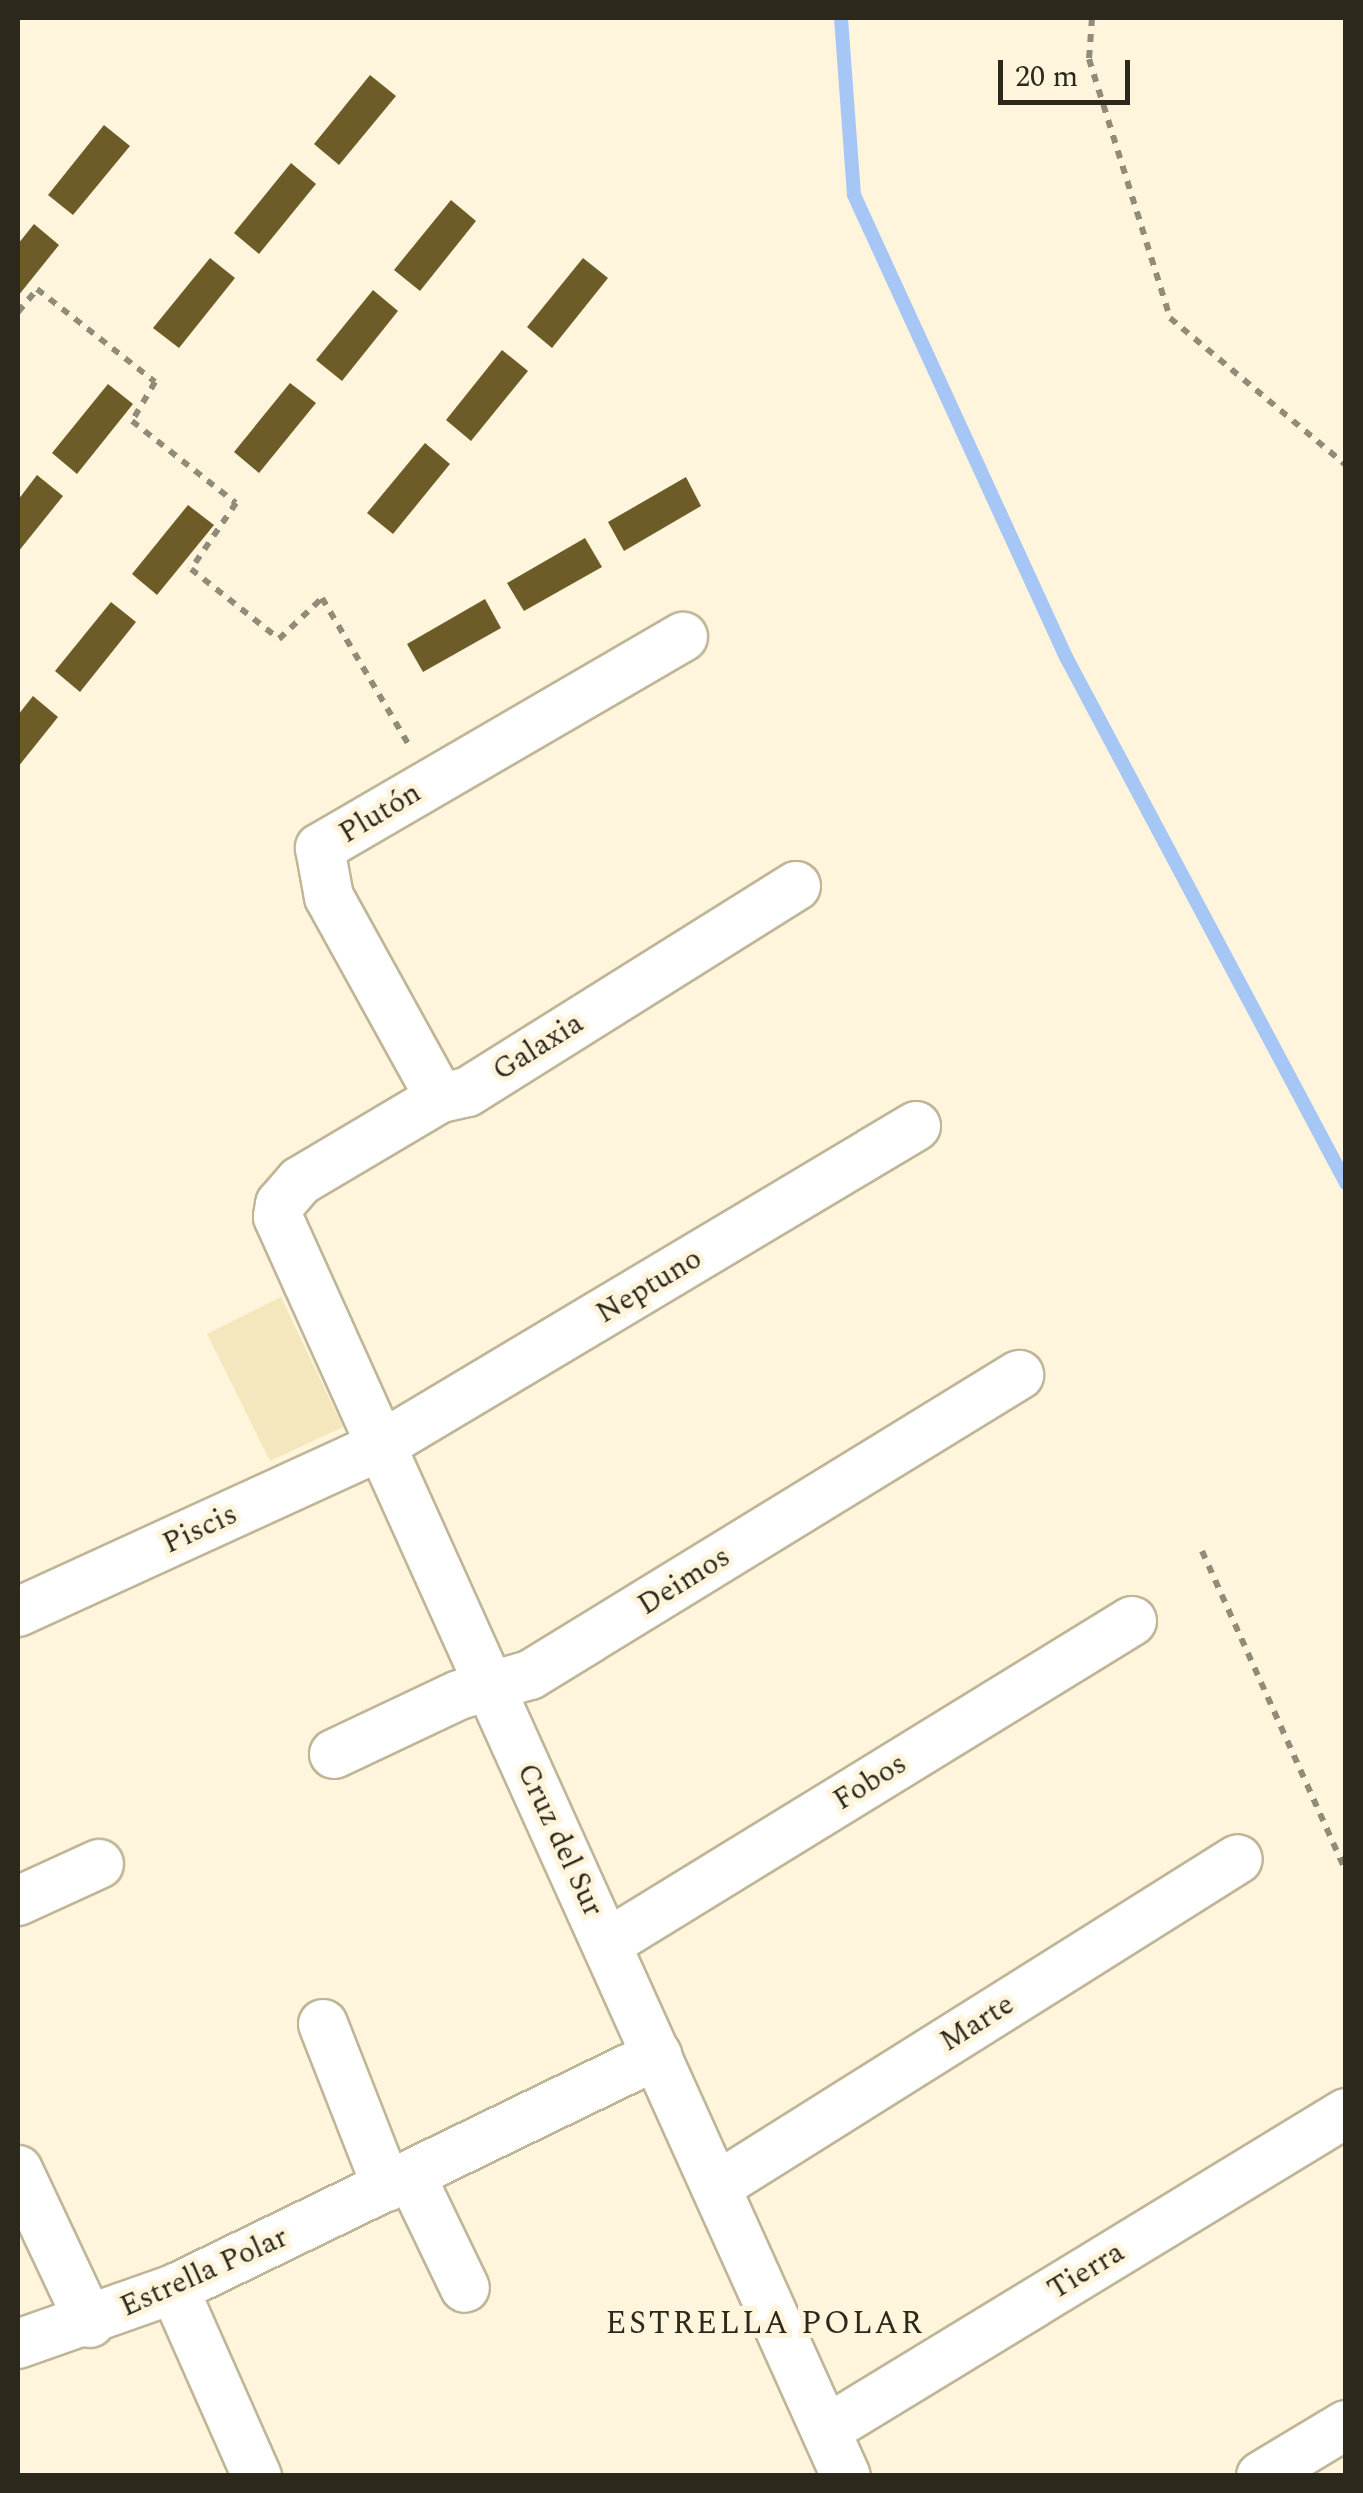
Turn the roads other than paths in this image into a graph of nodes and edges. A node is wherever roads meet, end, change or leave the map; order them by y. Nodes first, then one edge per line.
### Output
1 (682, 637) dead end
2 (796, 886) dead end
3 (440, 1098) junction
4 (916, 1126) dead end
5 (280, 1204) joint
6 (1019, 1376) dead end
7 (382, 1446) junction
8 (18, 1612) edge
9 (1132, 1621) dead end
10 (492, 1690) junction
11 (334, 1754) dead end
12 (1238, 1859) dead end
13 (99, 1864) dead end
14 (18, 1901) edge
15 (608, 1943) junction
16 (323, 2024) dead end
17 (656, 2055) junction
18 (1346, 2113) edge
19 (18, 2170) edge
20 (399, 2181) junction
21 (716, 2187) junction
22 (466, 2288) dead end
23 (174, 2289) junction
24 (90, 2323) junction
25 (18, 2344) edge
26 (1346, 2425) edge
27 (826, 2430) junction
28 (257, 2476) edge
29 (846, 2476) edge
30 (1262, 2476) edge

1 - 3 street, Plutón
2 - 3 street, Galaxia
3 - 5 street, Galaxia
4 - 7 street, Neptuno
5 - 7 street, Cruz del Sur
6 - 10 street, Deimos
7 - 8 street, Piscis
7 - 10 street, Cruz del Sur
9 - 15 street, Fobos
10 - 11 street, Deimos
10 - 15 street, Cruz del Sur
12 - 21 street, Marte
13 - 14 street
15 - 17 street, Cruz del Sur
16 - 20 street
17 - 20 street, Estrella Polar
17 - 21 street, Cruz del Sur
18 - 27 street, Tierra
19 - 24 street
20 - 22 street
20 - 23 street, Estrella Polar
21 - 27 street, Cruz del Sur
23 - 24 street, Estrella Polar
23 - 28 street
24 - 25 street, Estrella Polar
26 - 30 street
27 - 29 street, Cruz del Sur

